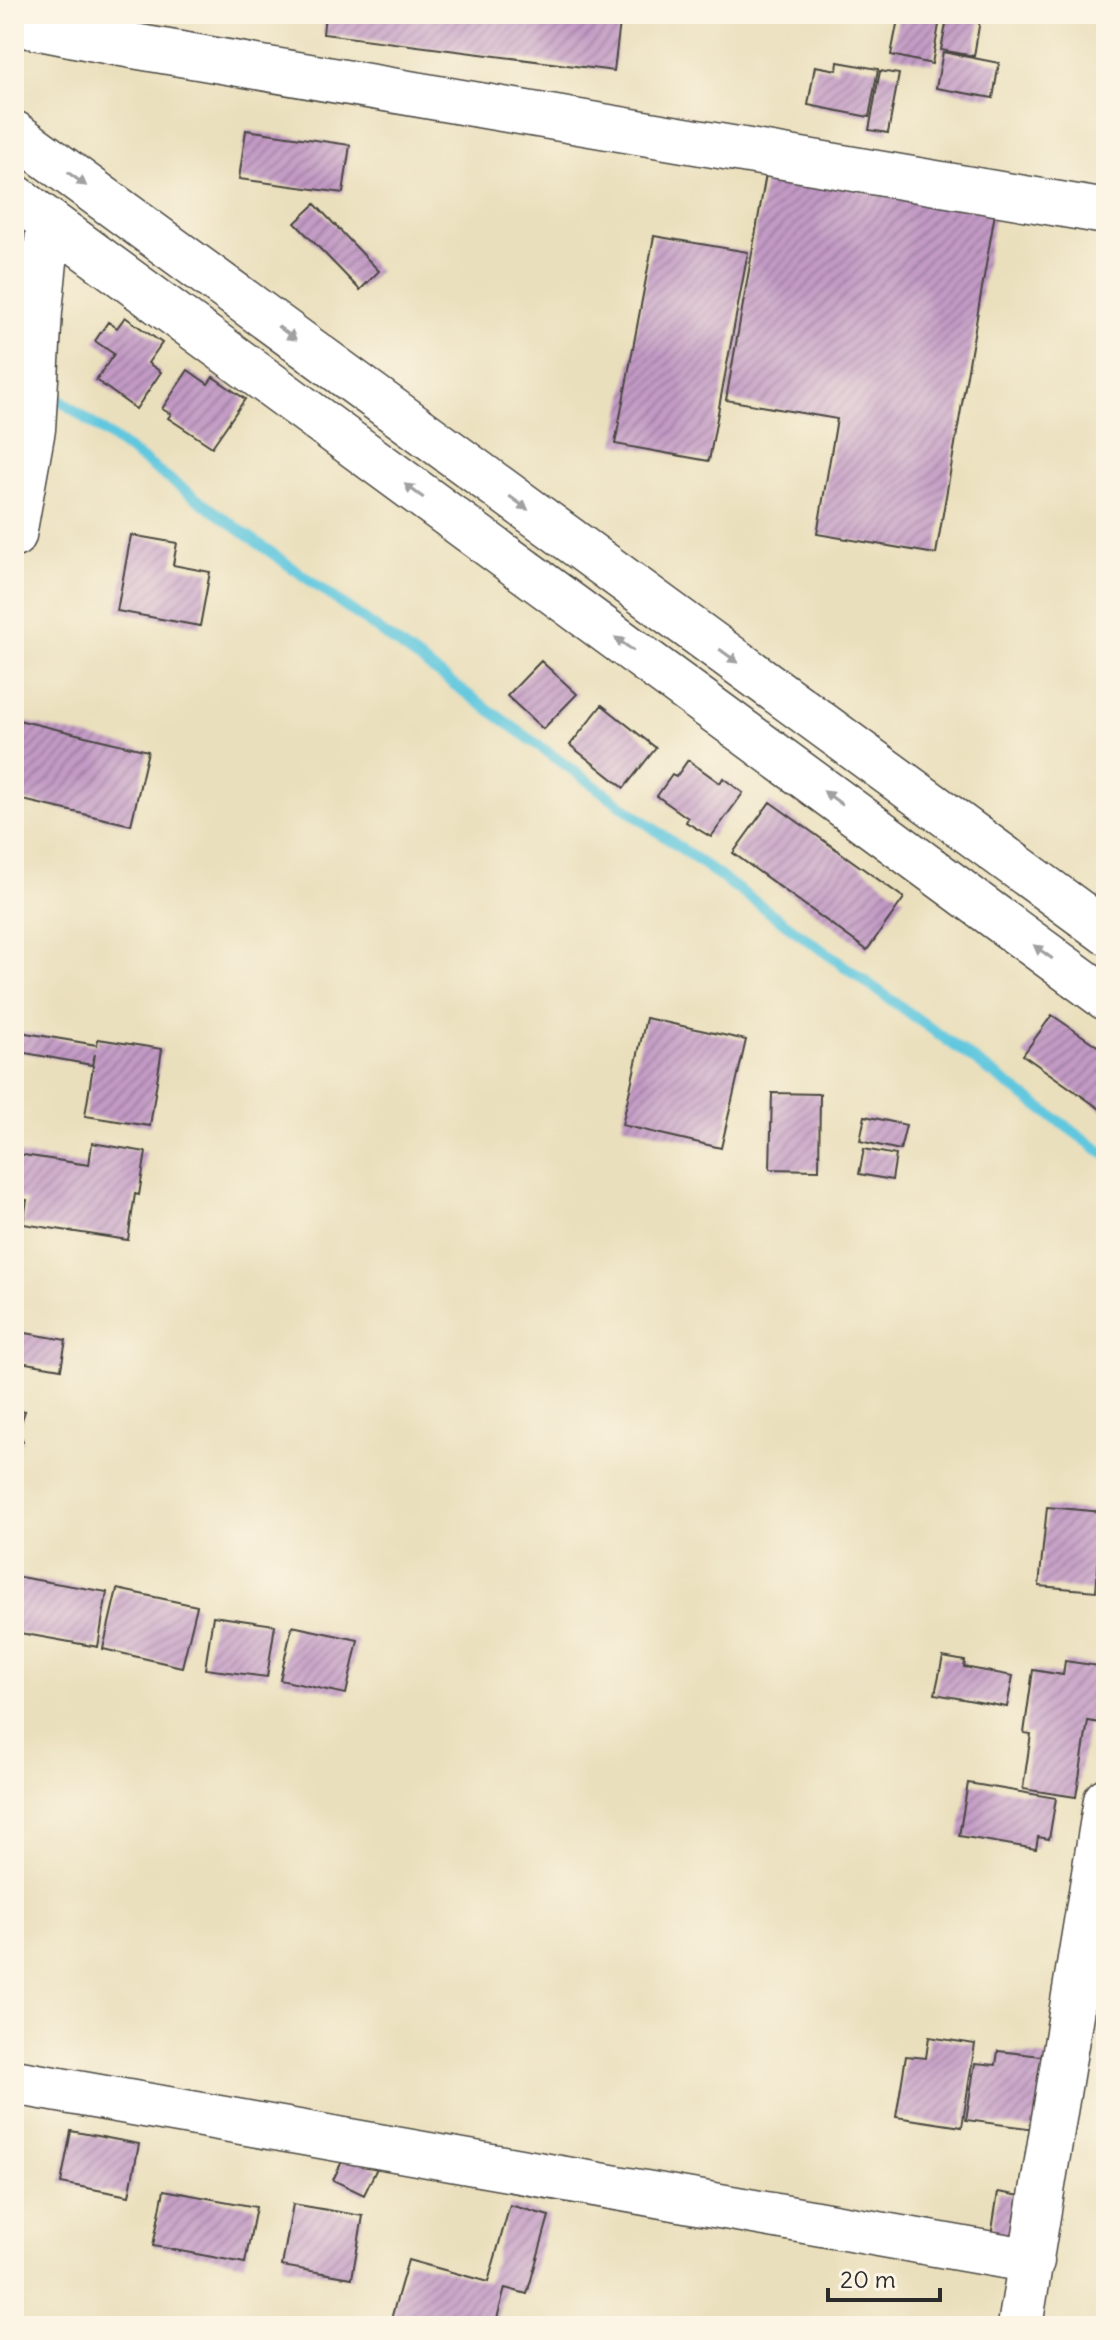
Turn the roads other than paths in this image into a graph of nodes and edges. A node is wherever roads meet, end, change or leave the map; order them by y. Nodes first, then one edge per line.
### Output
1 (14, 23) edge
2 (14, 133) edge
3 (14, 196) edge
4 (1106, 212) edge
5 (49, 222) junction
6 (14, 535) edge
7 (1106, 932) edge
8 (1106, 998) edge
9 (1106, 1800) edge
10 (14, 2082) edge
11 (1032, 2261) junction
12 (1020, 2326) edge

1 - 4 street
2 -> 7 street
3 - 5 street
5 - 6 street
8 -> 5 street
9 - 11 street
10 - 11 street
11 - 12 street

